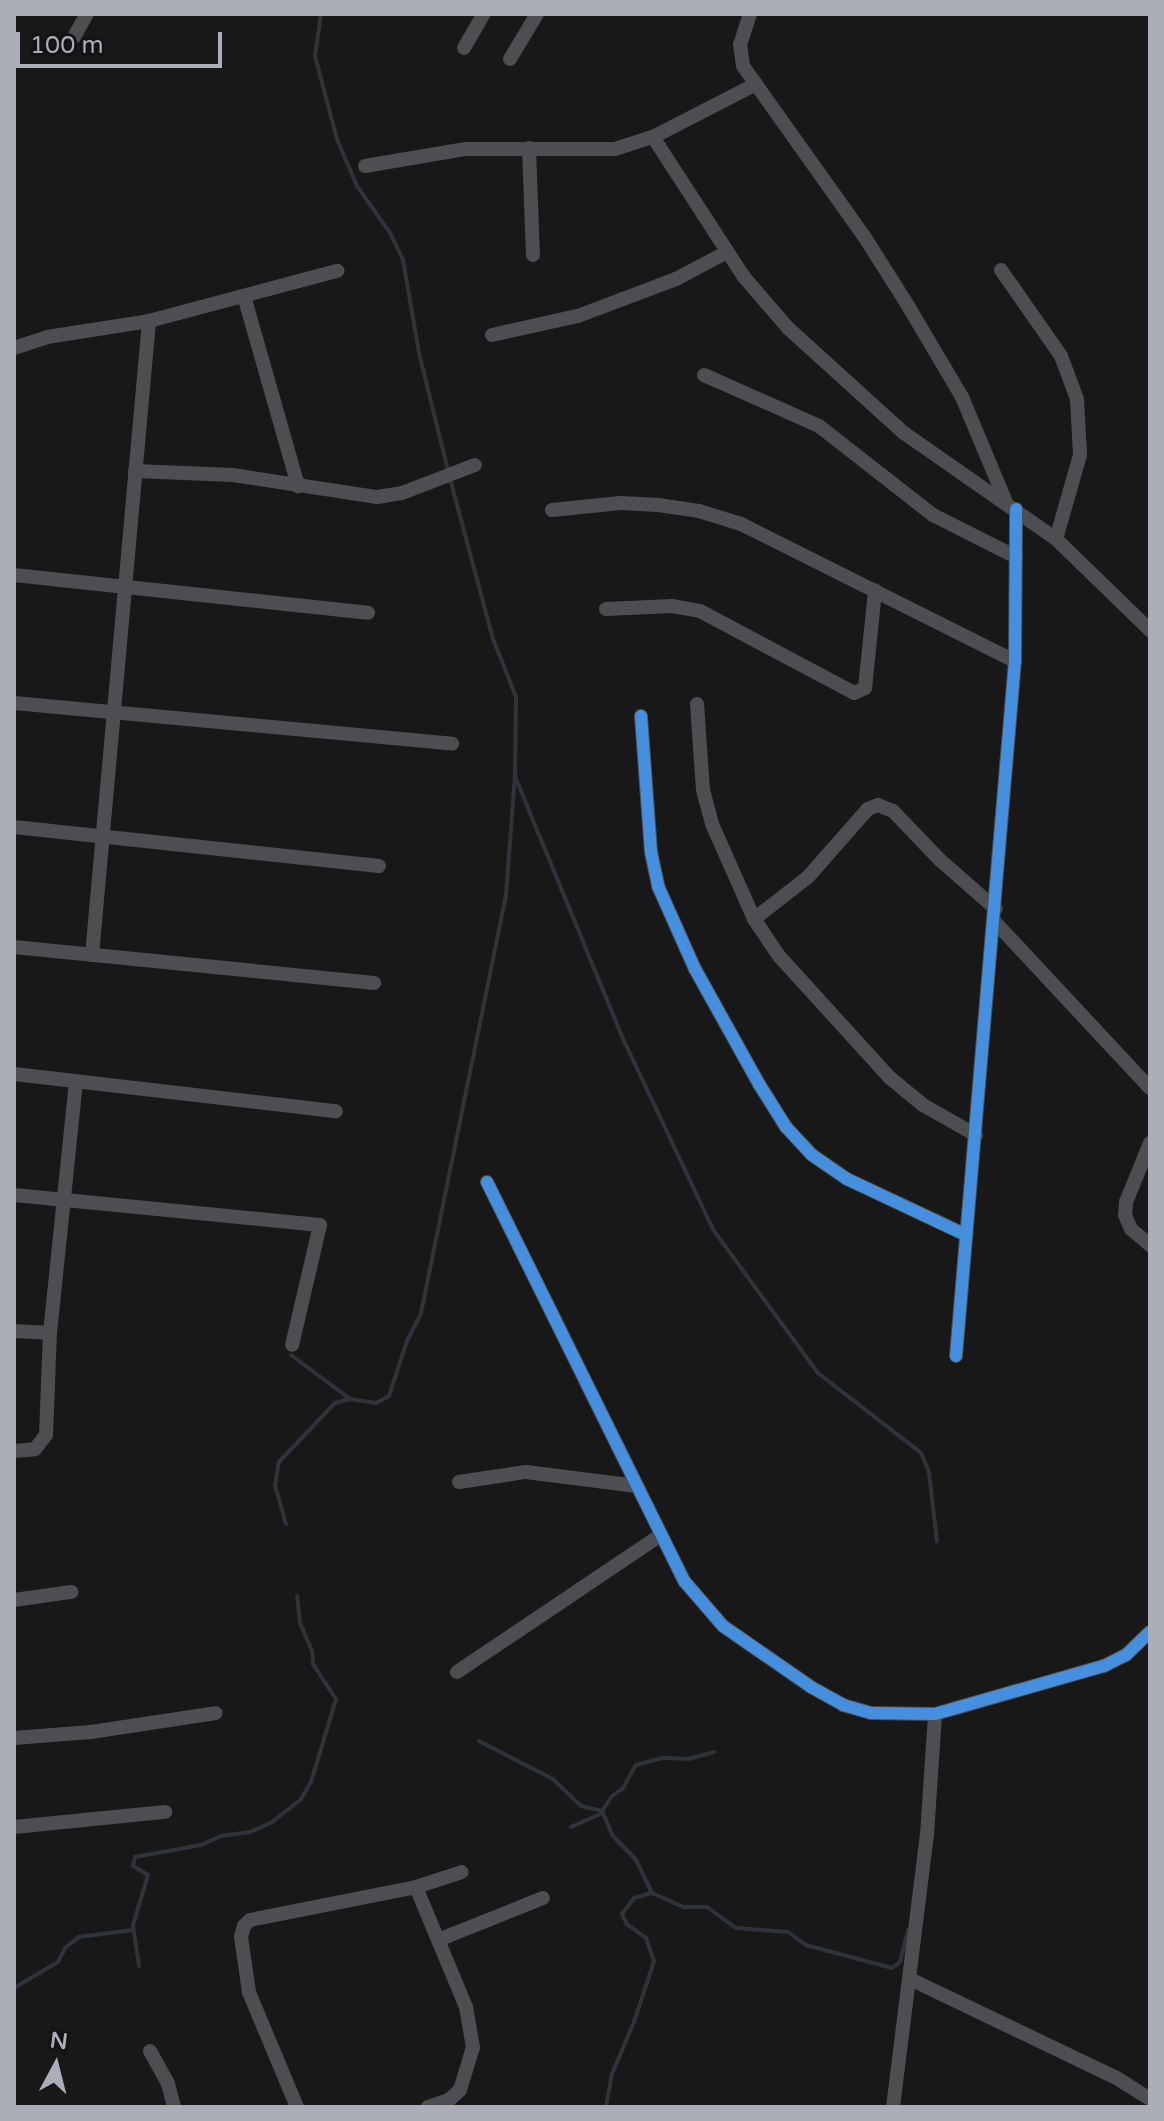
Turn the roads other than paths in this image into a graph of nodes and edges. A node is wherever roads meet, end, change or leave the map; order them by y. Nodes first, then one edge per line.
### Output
1 (87, 14) edge
2 (484, 14) edge
3 (537, 14) edge
4 (750, 14) edge
5 (74, 37) dead end
6 (464, 48) dead end
7 (510, 59) dead end
8 (756, 84) junction
9 (653, 137) junction
10 (529, 148) junction
11 (365, 166) dead end
12 (727, 252) junction
13 (533, 255) dead end
14 (1001, 270) dead end
15 (337, 271) dead end
16 (244, 296) junction
17 (149, 321) junction
18 (492, 335) dead end
19 (14, 348) edge
20 (704, 375) dead end
21 (475, 465) dead end
22 (135, 471) junction
23 (298, 486) junction
24 (1011, 506) junction
25 (552, 510) dead end
26 (1056, 539) junction
27 (1016, 557) junction
28 (14, 575) edge
29 (125, 587) junction
30 (875, 591) junction
31 (606, 609) dead end
32 (368, 613) dead end
33 (1150, 630) edge
34 (1015, 661) junction
35 (14, 703) edge
36 (697, 704) dead end
37 (114, 714) junction
38 (641, 716) dead end
39 (452, 744) dead end
40 (14, 827) edge
41 (102, 837) junction
42 (379, 866) dead end
43 (996, 916) junction
44 (754, 919) junction
45 (14, 947) edge
46 (92, 955) junction
47 (374, 983) dead end
48 (14, 1074) edge
49 (76, 1081) junction
50 (1150, 1088) edge
51 (336, 1111) dead end
52 (976, 1135) junction
53 (1150, 1143) edge
54 (487, 1182) dead end
55 (14, 1195) edge
56 (64, 1199) junction
57 (966, 1235) junction
58 (1150, 1245) edge
59 (14, 1331) edge
60 (50, 1333) junction
61 (292, 1345) dead end
62 (956, 1356) dead end
63 (14, 1451) edge
64 (459, 1482) dead end
65 (637, 1486) junction
66 (661, 1535) junction
67 (71, 1592) dead end
68 (14, 1600) edge
69 (1150, 1632) edge
70 (457, 1672) dead end
71 (216, 1713) dead end
72 (935, 1714) junction
73 (14, 1738) edge
74 (165, 1812) dead end
75 (14, 1827) edge
76 (462, 1872) dead end
77 (416, 1887) junction
78 (543, 1898) dead end
79 (438, 1940) junction
80 (910, 1979) junction
81 (150, 2051) dead end
82 (1150, 2099) edge
83 (174, 2107) edge
84 (297, 2107) edge
85 (428, 2107) edge
86 (893, 2107) edge

1 - 5 street
2 - 6 street
3 - 7 street
4 - 8 street
8 - 9 street
8 - 24 street
9 - 10 street
9 - 12 street
10 - 11 street
10 - 13 street
12 - 18 street
12 - 24 street
14 - 26 street
15 - 16 street
16 - 17 street
16 - 23 street
17 - 19 street
17 - 22 street
20 - 27 street
21 - 23 street
22 - 23 street
22 - 29 street
24 - 26 street
24 - 27 street
25 - 30 street
26 - 33 street
27 - 34 street
28 - 29 street
29 - 32 street
29 - 37 street
30 - 31 street
30 - 34 street
34 - 43 street
35 - 37 street
36 - 44 street
37 - 39 street
37 - 41 street
38 - 57 street
40 - 41 street
41 - 42 street
41 - 46 street
43 - 44 street
43 - 50 street
43 - 52 street
44 - 52 street
45 - 46 street
46 - 47 street
48 - 49 street
49 - 51 street
49 - 56 street
52 - 57 street
53 - 58 street
54 - 65 street
55 - 56 street
56 - 60 street
56 - 61 street
57 - 62 street
59 - 60 street
60 - 63 street
64 - 65 street
65 - 66 street
66 - 70 street
66 - 72 street
67 - 68 street
69 - 72 street
71 - 73 street
72 - 80 street
74 - 75 street
76 - 77 street
77 - 79 street
77 - 84 street
78 - 79 street
79 - 85 street
80 - 82 street
80 - 86 street
81 - 83 street

